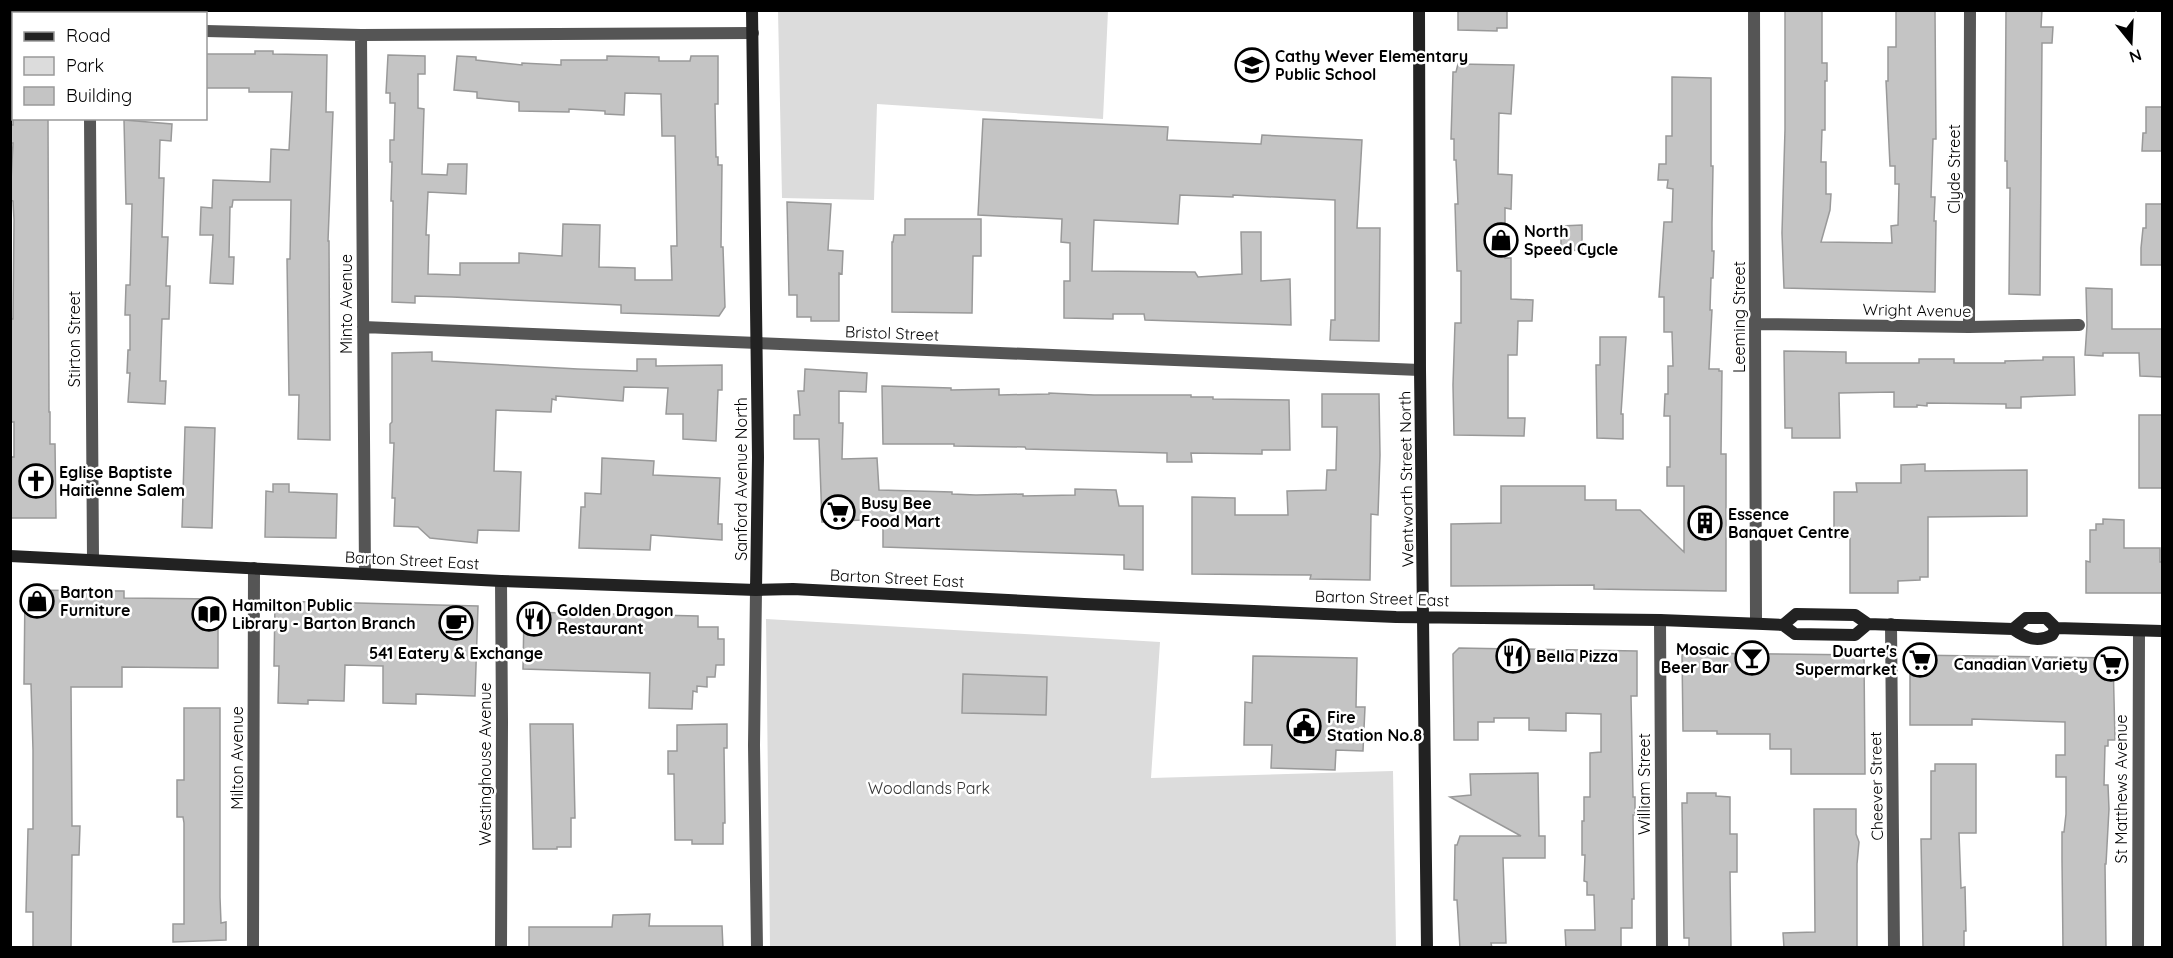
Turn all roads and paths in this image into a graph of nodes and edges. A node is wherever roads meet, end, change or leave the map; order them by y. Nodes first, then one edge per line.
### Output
1 (752, 10) edge
2 (1419, 10) edge
3 (1754, 10) edge
4 (1970, 10) edge
5 (207, 31) edge
6 (753, 33) junction
7 (361, 35) junction
8 (90, 120) edge
9 (1755, 324) junction
10 (2079, 325) dead end
11 (363, 327) junction
12 (1969, 327) junction
13 (758, 344) junction
14 (1420, 370) junction
15 (10, 556) edge
16 (93, 559) junction
17 (254, 568) junction
18 (365, 573) junction
19 (501, 581) junction
20 (756, 590) junction
21 (1424, 616) junction
22 (1660, 620) junction
23 (1756, 623) junction
24 (1868, 624) junction
25 (1891, 624) junction
26 (1783, 625) junction
27 (2056, 628) junction
28 (2013, 629) junction
29 (2139, 631) junction
30 (2162, 632) edge
31 (254, 948) edge
32 (501, 948) edge
33 (757, 948) edge
34 (1427, 948) edge
35 (1662, 948) edge
36 (1894, 948) edge
37 (2138, 948) edge

1 - 6 main road, Sanford Avenue North
2 - 14 main road, Wentworth Street North
3 - 9 street, Leeming Street
4 - 12 street, Clyde Street
5 - 7 street
6 - 7 street
6 - 13 main road, Sanford Avenue North
7 - 11 street, Minto Avenue
8 - 16 street, Stirton Street
9 - 12 street, Wright Avenue
9 - 23 street, Leeming Street
10 - 12 street, Wright Avenue
11 - 13 street, Bristol Street
11 - 18 street, Minto Avenue
13 - 14 street, Bristol Street
13 - 20 main road, Sanford Avenue North
14 - 21 main road, Wentworth Street North
15 - 16 main road, Barton Street East
16 - 17 main road, Barton Street East
17 - 18 main road, Barton Street East
17 - 31 street, Milton Avenue
18 - 19 main road, Barton Street East
19 - 20 main road, Barton Street East
19 - 32 street, Westinghouse Avenue
20 - 21 main road, Barton Street East
20 - 33 street, Sanford Avenue North
21 - 22 main road, Barton Street East
21 - 34 main road, Wentworth Street North
22 - 23 main road, Barton Street East
22 - 35 street, William Street
23 - 26 main road, Barton Street East
24 - 25 main road, Barton Street East
24 - 26 main road, Barton Street East
24 - 26 main road, Barton Street East
25 - 28 main road, Barton Street East
25 - 36 street, Cheever Street
27 - 28 main road, Barton Street East
27 - 28 main road, Barton Street East
27 - 29 main road, Barton Street East
29 - 30 main road, Barton Street East
29 - 37 street, St Matthews Avenue

